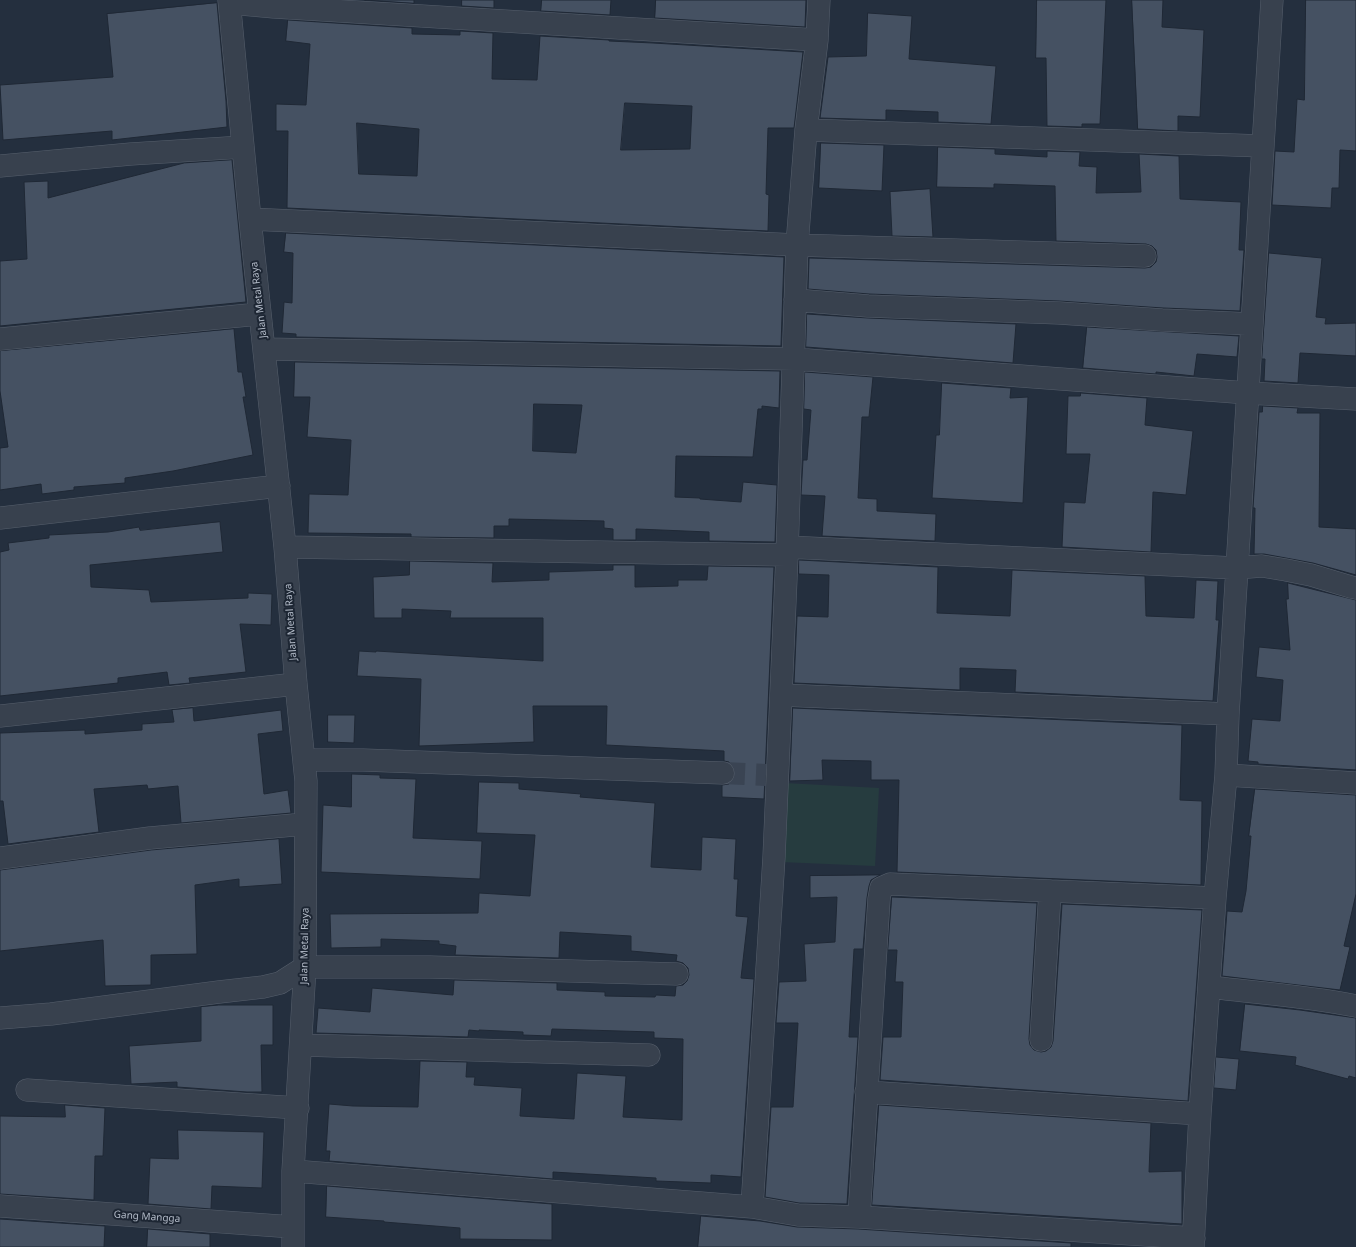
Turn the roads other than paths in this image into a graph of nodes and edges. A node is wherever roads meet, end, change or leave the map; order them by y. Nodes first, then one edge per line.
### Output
1 (819, 0) edge
2 (1272, 0) edge
3 (230, 1) edge
4 (817, 40) junction
5 (806, 130) junction
6 (1262, 146) junction
7 (243, 147) junction
8 (0, 166) edge
9 (250, 219) junction
10 (797, 245) junction
11 (1145, 256) dead end
12 (795, 300) junction
13 (259, 314) junction
14 (1252, 324) junction
15 (0, 339) edge
16 (265, 349) junction
17 (794, 359) junction
18 (1248, 393) junction
19 (1356, 399) edge
20 (279, 486) junction
21 (0, 518) edge
22 (285, 547) junction
23 (787, 551) junction
24 (1236, 568) junction
25 (1356, 588) edge
26 (296, 684) junction
27 (782, 695) junction
28 (1228, 714) junction
29 (0, 716) edge
30 (304, 760) junction
31 (723, 773) tunnel mouth
32 (1226, 774) junction
33 (1356, 784) edge
34 (306, 824) junction
35 (0, 858) edge
36 (1050, 891) junction
37 (1215, 898) junction
38 (305, 967) junction
39 (677, 974) dead end
40 (1210, 987) junction
41 (1356, 1006) edge
42 (0, 1018) edge
43 (1040, 1040) dead end
44 (301, 1045) junction
45 (649, 1055) dead end
46 (27, 1090) dead end
47 (866, 1092) junction
48 (298, 1108) junction
49 (1200, 1114) junction
50 (293, 1171) junction
51 (0, 1206) edge
52 (752, 1207) junction
53 (859, 1217) junction
54 (293, 1237) edge
55 (1194, 1242) edge

1 - 4 street
2 - 6 street
3 - 4 street
3 - 7 street, Jalan Metal Raya
4 - 5 street
5 - 6 street
5 - 10 street
6 - 14 street
7 - 8 street
7 - 9 street, Jalan Metal Raya
9 - 10 street
9 - 13 street, Jalan Metal Raya
10 - 11 street
10 - 12 street
12 - 14 street
12 - 17 street
13 - 15 street
13 - 16 street, Jalan Metal Raya
14 - 18 street
16 - 17 street
16 - 20 street, Jalan Metal Raya
17 - 18 street
17 - 23 street
18 - 19 street
18 - 24 street
20 - 21 street
20 - 22 street, Jalan Metal Raya
22 - 23 street
22 - 26 street, Jalan Metal Raya
23 - 24 street
23 - 27 street
24 - 25 street
24 - 28 street
26 - 29 street
26 - 30 street, Jalan Metal Raya
27 - 28 street
27 - 52 street
28 - 32 street
30 - 31 street
30 - 34 street, Jalan Metal Raya
32 - 33 street
32 - 37 street
34 - 35 street
34 - 38 street, Jalan Metal Raya
36 - 37 street
36 - 43 street
36 - 47 street
37 - 40 street
38 - 39 street
38 - 42 street
38 - 44 street, Jalan Metal Raya
40 - 41 street
40 - 49 street
44 - 45 street
44 - 48 street, Jalan Metal Raya
46 - 48 street
47 - 49 street
47 - 53 street
48 - 50 street, Jalan Metal Raya
49 - 55 street
50 - 52 street
50 - 54 street, Jalan Metal Raya
51 - 54 street, Gang Mangga
52 - 53 street
53 - 55 street

